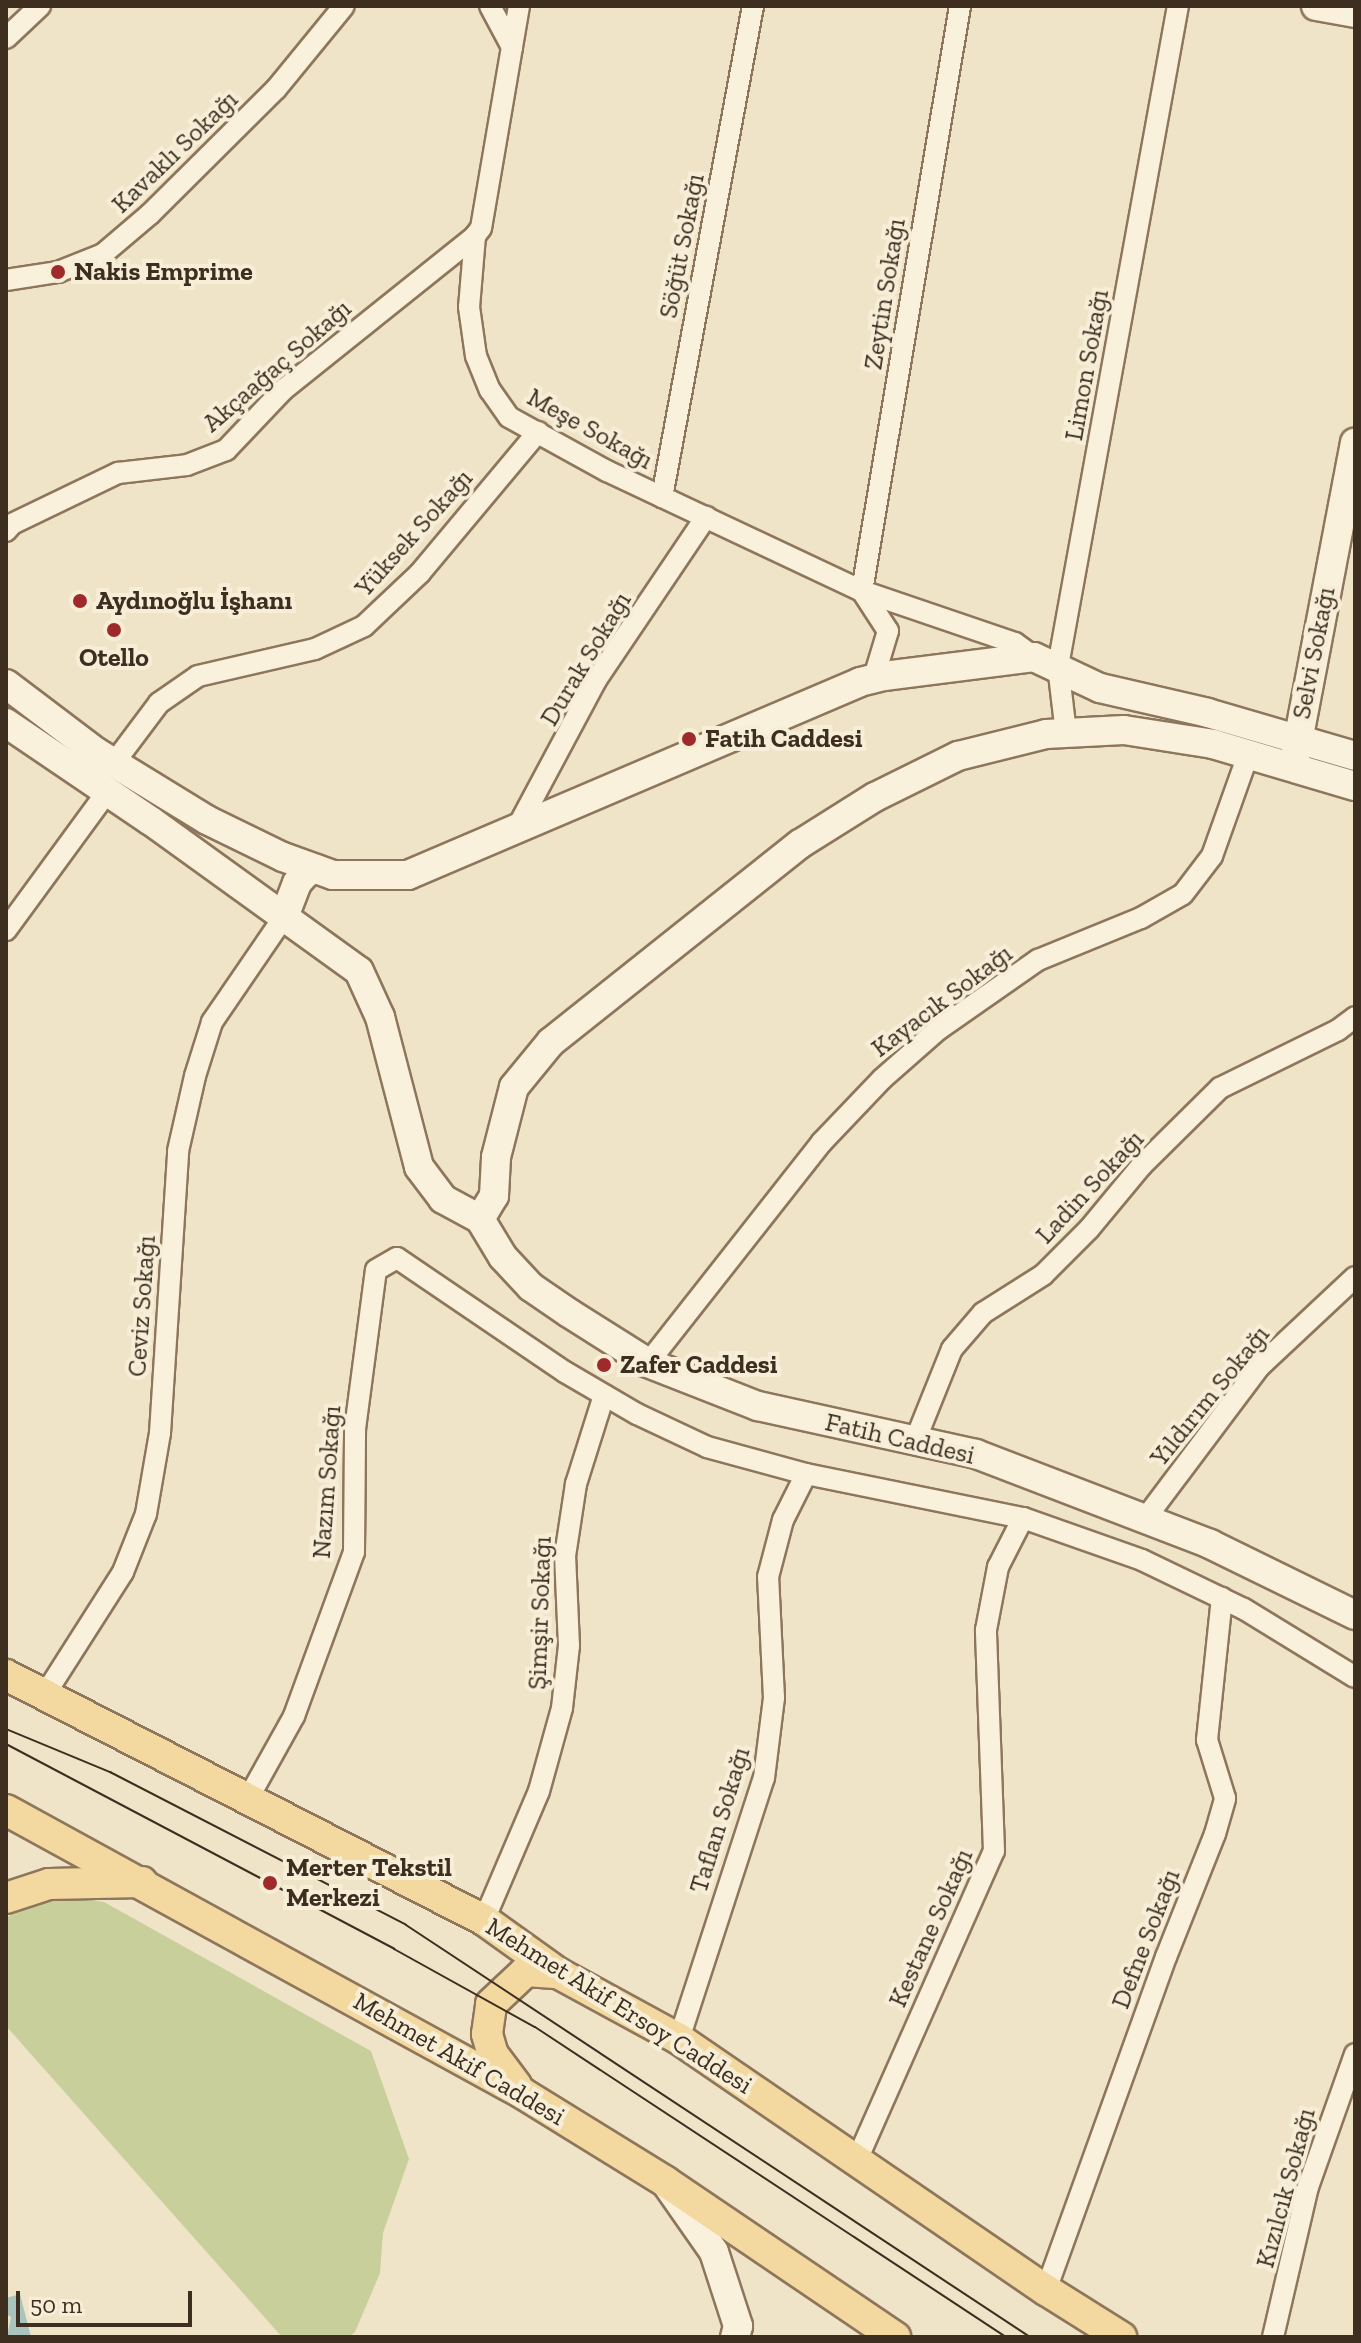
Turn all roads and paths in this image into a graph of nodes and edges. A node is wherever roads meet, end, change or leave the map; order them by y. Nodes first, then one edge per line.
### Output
1 (40, 6) edge
2 (344, 6) edge
3 (490, 6) edge
4 (519, 6) edge
5 (753, 6) edge
6 (960, 6) edge
7 (1178, 6) edge
8 (1316, 6) edge
9 (1355, 13) edge
10 (6, 38) edge
11 (512, 47) junction
12 (475, 236) junction
13 (6, 280) edge
14 (538, 432) junction
15 (1355, 443) edge
16 (662, 497) junction
17 (706, 517) junction
18 (6, 531) edge
19 (862, 591) junction
20 (1046, 662) junction
21 (860, 682) junction
22 (6, 684) edge
23 (6, 723) edge
24 (1066, 733) junction
25 (1298, 739) junction
26 (1248, 755) junction
27 (1355, 756) edge
28 (114, 763) junction
29 (1293, 768) junction
30 (1355, 786) edge
31 (107, 792) junction
32 (516, 830) junction
33 (317, 869) junction
34 (284, 917) junction
35 (6, 930) edge
36 (1355, 1017) edge
37 (480, 1219) junction
38 (1355, 1277) edge
39 (648, 1363) junction
40 (604, 1395) junction
41 (915, 1441) junction
42 (806, 1474) junction
43 (1023, 1518) junction
44 (1145, 1519) junction
45 (1222, 1598) junction
46 (1355, 1615) edge
47 (6, 1675) edge
48 (1355, 1677) edge
49 (44, 1696) junction
50 (249, 1797) junction
51 (6, 1810) edge
52 (145, 1882) junction
53 (6, 1898) edge
54 (484, 1920) junction
55 (558, 1973) junction
56 (679, 2039) junction
57 (1355, 2054) edge
58 (522, 2093) junction
59 (856, 2162) junction
60 (666, 2182) junction
61 (1046, 2290) junction
62 (735, 2337) edge
63 (895, 2337) edge
64 (1121, 2337) edge
65 (1273, 2337) edge

1 - 10 street
2 - 13 street, Kavaklı Sokağı
3 - 11 street
4 - 11 street, Meşe Sokağı
5 - 16 street, Söğüt Sokağı
6 - 19 street, Zeytin Sokağı
7 - 20 street, Limon Sokağı
8 - 9 main road
11 - 12 street, Meşe Sokağı
12 - 14 street, Meşe Sokağı
12 - 18 street, Akçaağaç Sokağı
14 - 16 street, Meşe Sokağı
14 - 28 street, Yüksek Sokağı
15 - 25 main road, Selvi Sokağı
16 - 17 street, Meşe Sokağı
17 - 19 street, Meşe Sokağı
17 - 32 street, Durak Sokağı
19 - 20 street, Meşe Sokağı
19 - 21 street
20 - 21 main road
20 - 24 street, Limon Sokağı
20 - 25 main road
21 - 32 main road
22 - 28 main road
23 - 31 main road
24 - 26 main road
24 - 37 main road
25 - 27 main road
25 - 29 main road, Selvi Sokağı
26 - 29 main road
26 - 39 street, Kayacık Sokağı
28 - 33 main road
29 - 30 main road
31 - 34 main road
31 - 35 street
32 - 33 main road
33 - 34 main road
34 - 37 main road
34 - 49 street, Ceviz Sokağı
36 - 41 street, Ladin Sokağı
37 - 39 main road, Fatih Caddesi
38 - 44 street, Yıldırım Sokağı
39 - 41 main road, Fatih Caddesi
40 - 42 street
40 - 50 street, Nazım Sokağı
40 - 54 street, Şimşir Sokağı
41 - 44 main road, Fatih Caddesi
42 - 43 street
42 - 56 street, Taflan Sokağı
43 - 45 street
43 - 59 street, Kestane Sokağı
44 - 46 main road, Fatih Caddesi
45 - 48 street
45 - 61 street, Defne Sokağı
47 - 49 main road, Mehmet Akif Ersoy Caddesi
49 - 50 main road, Mehmet Akif Ersoy Caddesi
50 - 54 main road, Mehmet Akif Ersoy Caddesi
51 - 52 main road, Mehmet Akif Caddesi
52 - 53 main road
52 - 58 main road, Mehmet Akif Caddesi
54 - 55 main road, Mehmet Akif Ersoy Caddesi
55 - 56 main road, Mehmet Akif Ersoy Caddesi
55 - 58 main road
56 - 59 main road, Mehmet Akif Ersoy Caddesi
57 - 65 street, Kızılcık Sokağı
58 - 60 main road, Mehmet Akif Caddesi
59 - 61 main road, Mehmet Akif Ersoy Caddesi
60 - 62 main road
60 - 63 main road, Mehmet Akif Caddesi
61 - 64 main road, Mehmet Akif Ersoy Caddesi

